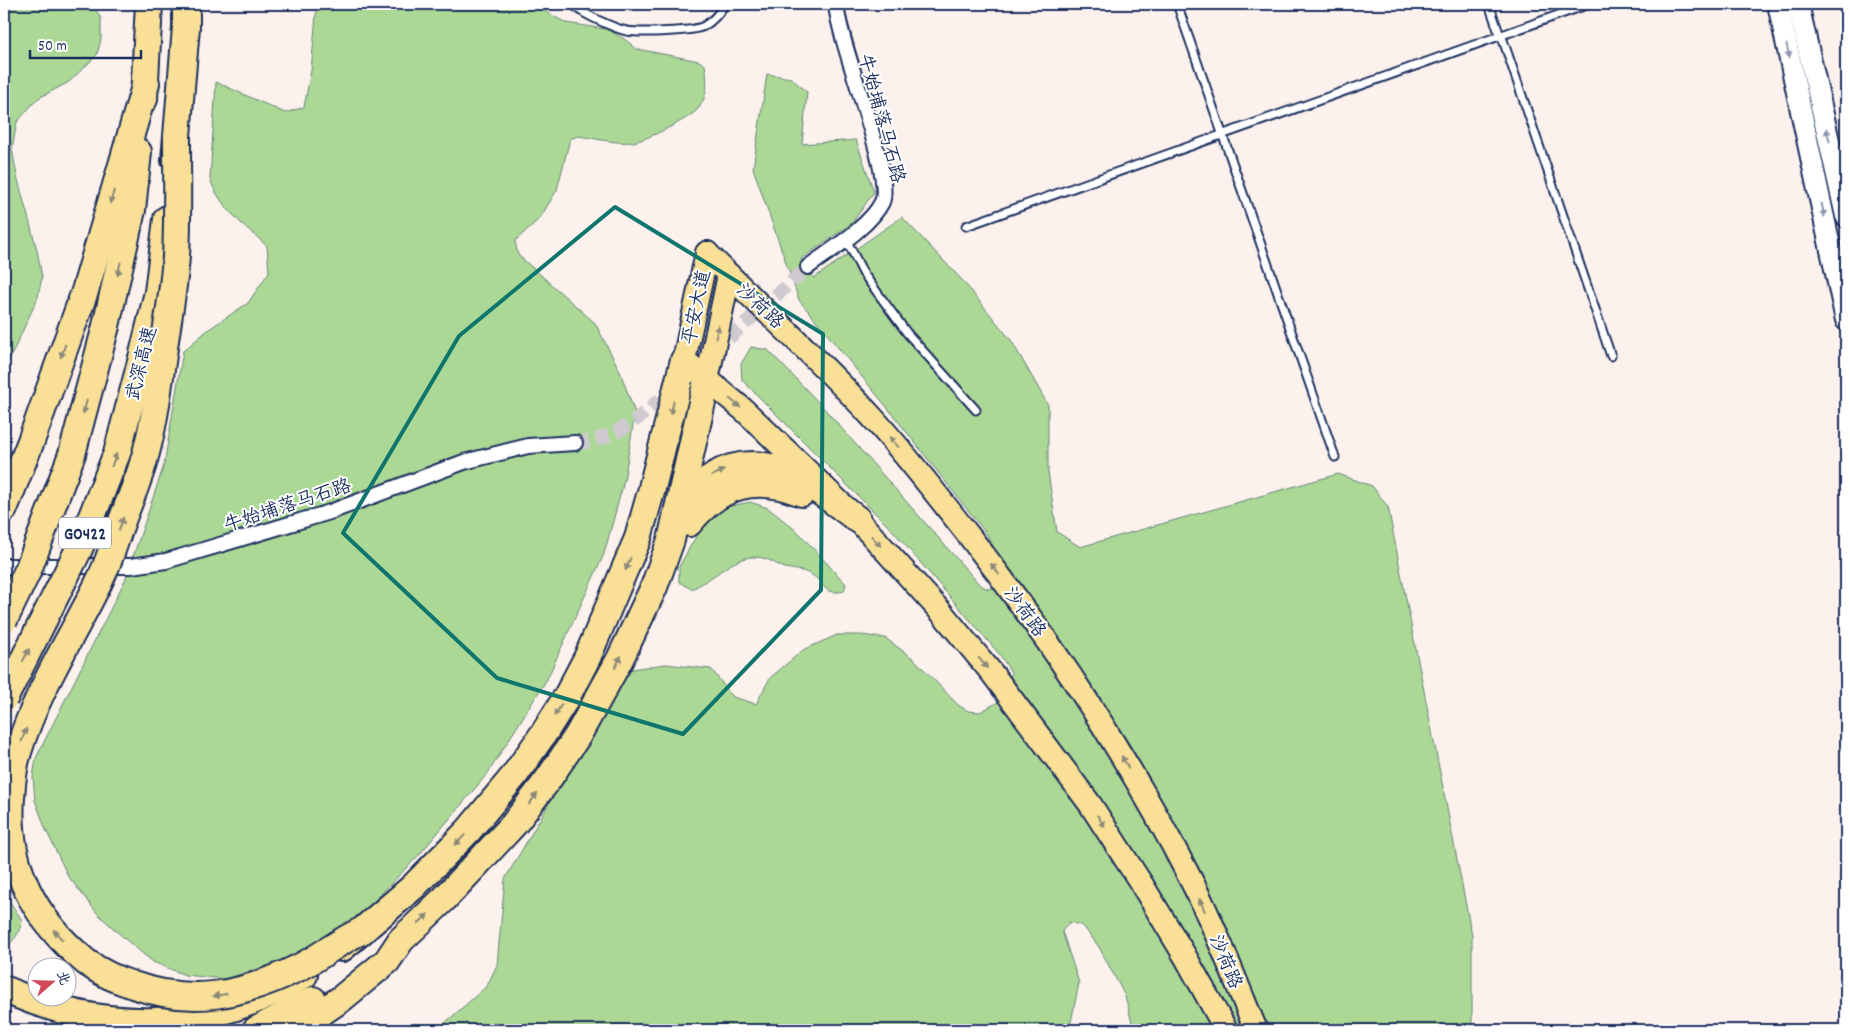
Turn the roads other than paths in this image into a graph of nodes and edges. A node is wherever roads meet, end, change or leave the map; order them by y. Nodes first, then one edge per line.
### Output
1 (149, 4) edge
2 (186, 4) edge
3 (573, 4) edge
4 (725, 4) edge
5 (836, 4) edge
6 (1177, 4) edge
7 (1488, 4) edge
8 (1589, 4) edge
9 (1778, 4) edge
10 (1798, 4) edge
11 (1501, 35) junction
12 (146, 83) junction
13 (1223, 134) junction
14 (178, 138) junction
15 (1846, 216) edge
16 (966, 226) dead end
17 (846, 239) junction
18 (707, 253) joint
19 (808, 267) tunnel mouth
20 (729, 275) junction
21 (1846, 320) edge
22 (1611, 356) dead end
23 (684, 360) junction
24 (707, 380) junction
25 (976, 410) dead end
26 (575, 443) tunnel mouth
27 (1335, 457) dead end
28 (4, 509) edge
29 (857, 519) junction
30 (668, 549) junction
31 (4, 566) edge
32 (4, 620) edge
33 (4, 699) edge
34 (359, 932) junction
35 (401, 940) junction
36 (4, 989) edge
37 (256, 1030) edge
38 (295, 1030) edge
39 (1226, 1030) edge
40 (1256, 1030) edge

1 - 12 highway, G0422
2 - 14 highway, 武深高速 / G0422
3 - 4 lane
5 - 17 street, 牛始埔落马石路
6 - 13 lane
7 - 11 lane
8 - 11 lane
9 -> 21 main road
15 -> 10 main road
11 - 13 lane
11 - 22 lane
12 -> 28 highway
12 -> 32 highway, G0422, bridge
13 - 16 lane
13 - 27 lane
33 -> 14 highway, 武深高速 / G0422, bridge
34 -> 14 highway, bridge
17 - 19 street, 牛始埔落马石路
17 - 25 lane
18 - 20 main road, 沙荷路
18 - 23 main road, 平安大道
24 -> 20 main road, 平安大道
40 -> 20 main road, 沙荷路
23 - 24 main road, 沙荷路
23 -> 34 highway
24 -> 29 main road, 沙荷路
24 - 30 highway
26 - 31 street, 牛始埔落马石路
29 - 30 highway
29 -> 39 main road, 沙荷路
35 -> 30 highway
34 - 36 highway
35 - 37 highway
35 - 38 highway

